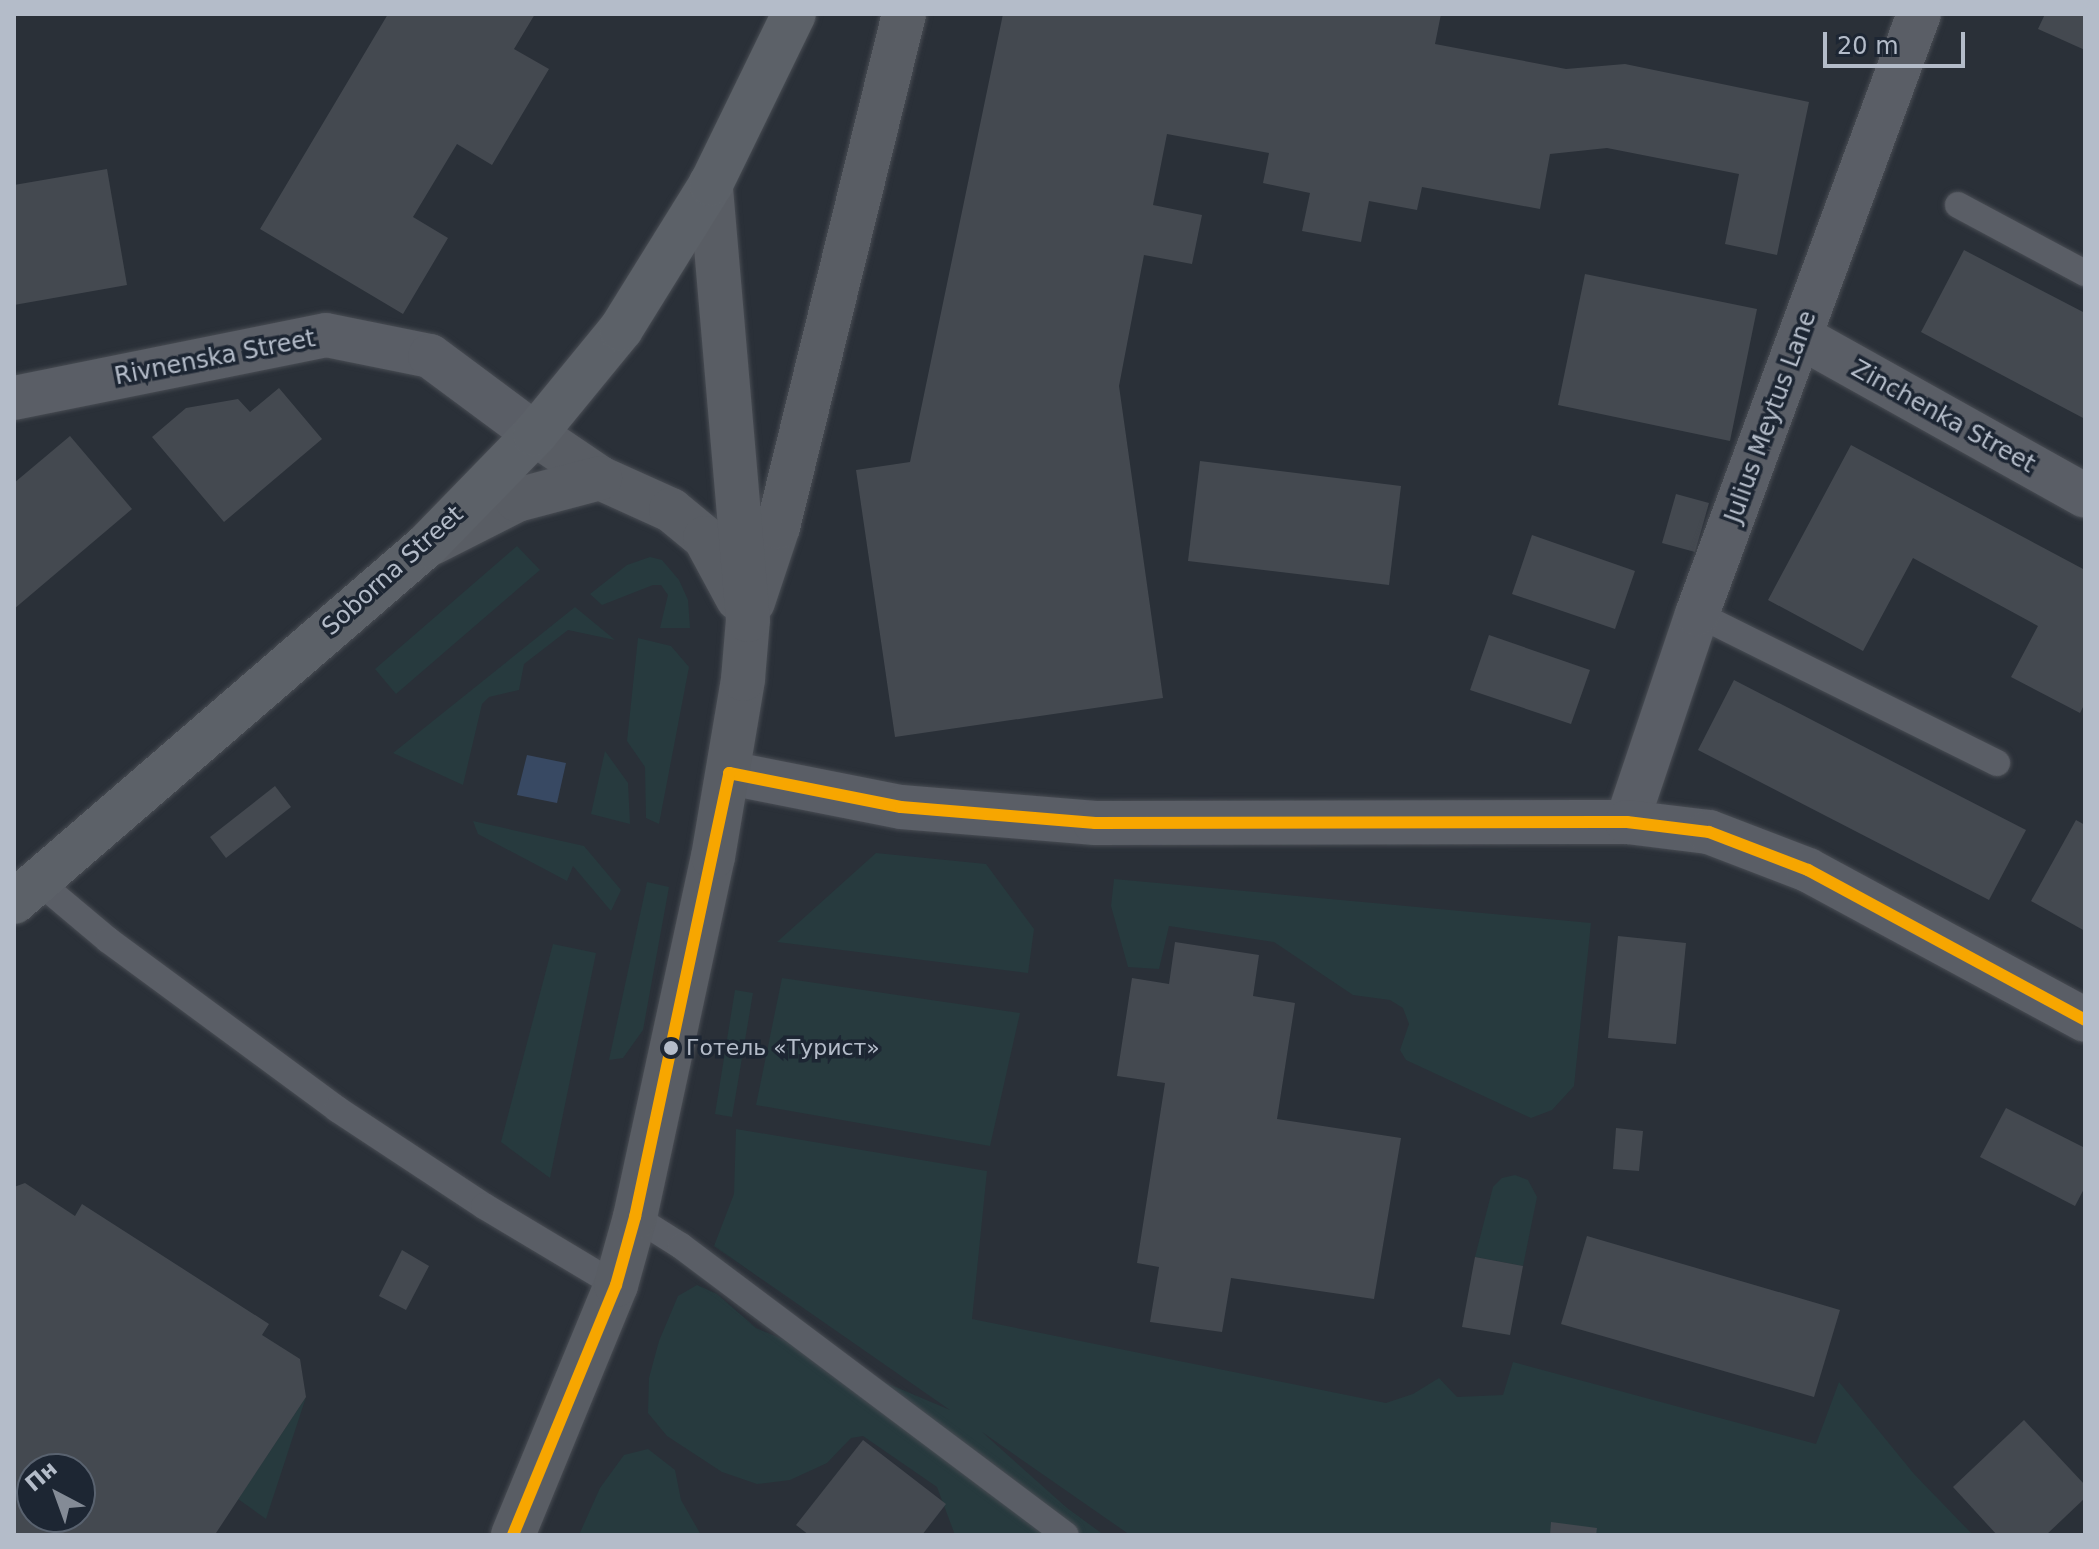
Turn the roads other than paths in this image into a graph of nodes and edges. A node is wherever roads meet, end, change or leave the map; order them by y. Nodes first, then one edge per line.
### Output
1 (794, 14) edge
2 (904, 14) edge
3 (1919, 14) edge
4 (711, 184) junction
5 (1958, 205) dead end
6 (2085, 273) edge
7 (1801, 337) junction
8 (14, 398) edge
9 (535, 434) junction
10 (600, 478) junction
11 (2085, 496) edge
12 (426, 546) junction
13 (1697, 614) junction
14 (748, 620) junction
15 (1997, 763) dead end
16 (729, 773) junction
17 (1627, 822) junction
18 (26, 892) edge
19 (2085, 1020) edge
20 (635, 1217) junction
21 (616, 1285) junction
22 (513, 1535) edge
23 (1066, 1535) edge

1 - 4 main road, Soborna Street
2 - 14 main road
3 - 7 street, Julius Meytus Lane
4 - 9 main road, Soborna Street
4 - 14 main road
5 - 6 lane
7 - 11 street, Zinchenka Street
7 - 13 street, Julius Meytus Lane
8 - 9 street, Rivnenska Street
9 - 10 main road
9 - 12 main road, Soborna Street
10 - 12 main road
10 - 14 main road
12 - 18 main road, Soborna Street
13 - 15 lane
13 - 17 street, Julius Meytus Lane
14 - 16 main road
16 - 17 street
16 - 20 main road
17 - 19 street
18 - 21 lane
20 - 21 main road
20 - 23 lane
21 - 22 main road

